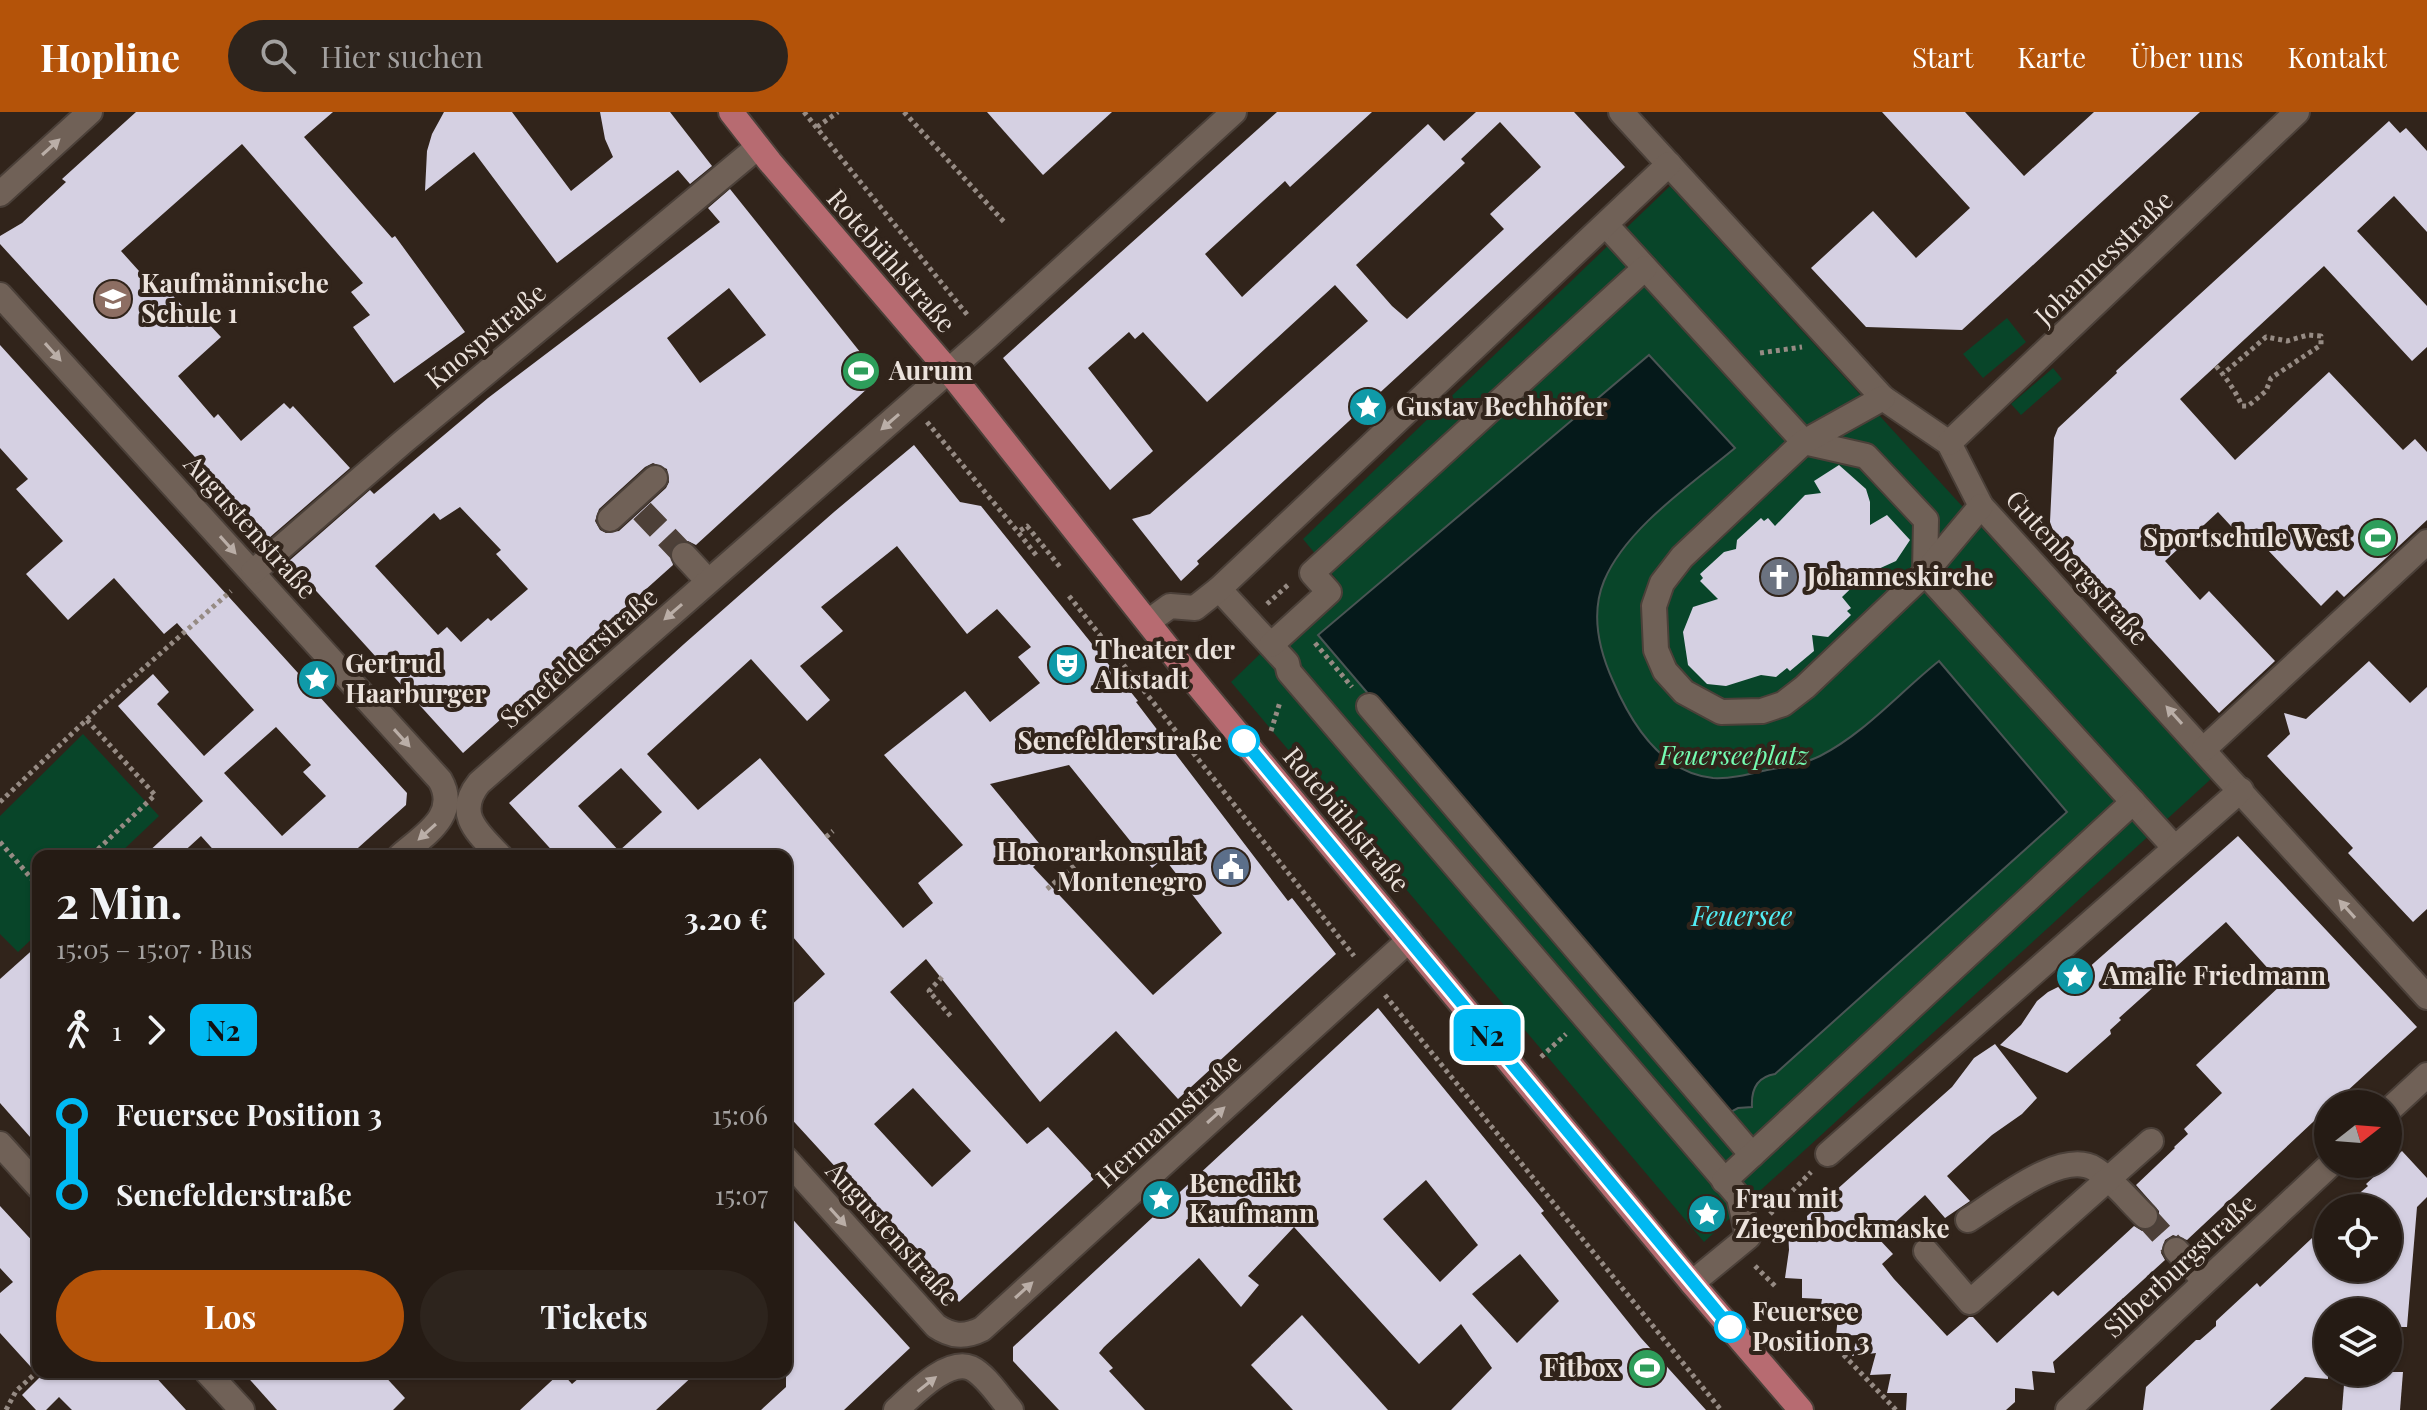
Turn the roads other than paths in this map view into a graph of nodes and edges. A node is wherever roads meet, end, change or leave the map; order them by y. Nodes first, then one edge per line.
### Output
1 (90, 112) edge
2 (731, 112) edge
3 (1234, 112) edge
4 (1621, 112) edge
5 (2297, 112) edge
6 (758, 147) junction
7 (1669, 164) junction
8 (0, 194) edge
9 (1607, 226) junction
10 (1645, 268) junction
11 (0, 295) edge
12 (948, 370) junction
13 (1883, 398) junction
14 (1804, 442) junction
15 (1949, 443) junction
16 (655, 478) dead end
17 (1981, 506) junction
18 (610, 519) dead end
19 (2427, 542) edge
20 (684, 555) tunnel mouth
21 (253, 572) junction
22 (1925, 573) junction
23 (708, 581) junction
24 (1219, 589) junction
25 (1148, 622) junction
26 (1271, 645) junction
27 (1362, 698) road end
28 (2204, 749) junction
29 (2241, 790) junction
30 (2133, 802) junction
31 (458, 803) junction
32 (2174, 847) junction
33 (407, 850) edge
34 (494, 850) edge
35 (1409, 940) junction
36 (2427, 997) edge
37 (2427, 1075) edge
38 (2402, 1098) edge
39 (2151, 1141) dead end
40 (0, 1144) edge
41 (1828, 1154) road end
42 (1752, 1155) junction
43 (792, 1166) edge
44 (32, 1178) edge
45 (2316, 1178) edge
46 (2108, 1180) junction
47 (1724, 1181) junction
48 (2145, 1216) tunnel mouth
49 (1968, 1220) dead end
50 (2176, 1250) tunnel mouth
51 (1926, 1251) dead end
52 (2205, 1281) junction
53 (1692, 1283) junction
54 (962, 1335) junction
55 (961, 1366) junction
56 (213, 1378) edge
57 (242, 1410) edge
58 (896, 1410) edge
59 (1011, 1410) edge
60 (1801, 1410) edge
61 (2068, 1410) edge

8 -> 1 street
2 - 6 main road, Rotebühlstraße
3 - 12 street, Senefelderstraße
4 - 7 street, Gutenbergstraße
5 - 15 street, Johannesstraße
6 - 12 main road, Rotebühlstraße
6 - 21 street, Knospstraße
7 - 9 street
7 - 13 street, Gutenbergstraße
9 - 10 street
9 - 24 street
10 - 14 street
10 - 26 street
11 -> 21 street, Augustenstraße
12 -> 23 street, Senefelderstraße
12 - 25 main road, Rotebühlstraße
13 - 14 street
13 - 15 street, Gutenbergstraße
14 - 22 street
14 - 22 street
15 - 17 street, Gutenbergstraße
16 - 18 street
17 - 22 street
28 -> 17 street, Gutenbergstraße
19 - 28 street
20 - 23 street
21 -> 31 street, Augustenstraße
22 - 30 street
23 -> 31 street, Senefelderstraße
24 - 25 street
24 - 26 street
25 - 35 main road, Rotebühlstraße
26 - 47 street
27 - 42 street
28 - 29 street, Gutenbergstraße
29 - 32 street
36 -> 29 street, Gutenbergstraße
30 - 32 street
30 - 42 street
31 -> 33 street, Senefelderstraße
31 - 34 street, Augustenstraße
32 - 41 street
35 - 53 main road, Rotebühlstraße
54 -> 35 street, Hermannstraße
37 - 38 street
39 - 46 street
40 - 44 street
42 - 47 street
43 -> 54 street, Augustenstraße
45 - 52 street, Silberburgstraße
46 - 48 street
46 - 49 street
46 - 51 street
47 - 53 street
50 - 52 street
52 - 61 street, Silberburgstraße
53 - 60 main road, Rotebühlstraße
54 - 55 street
58 -> 55 street
55 - 59 street
56 - 57 street

